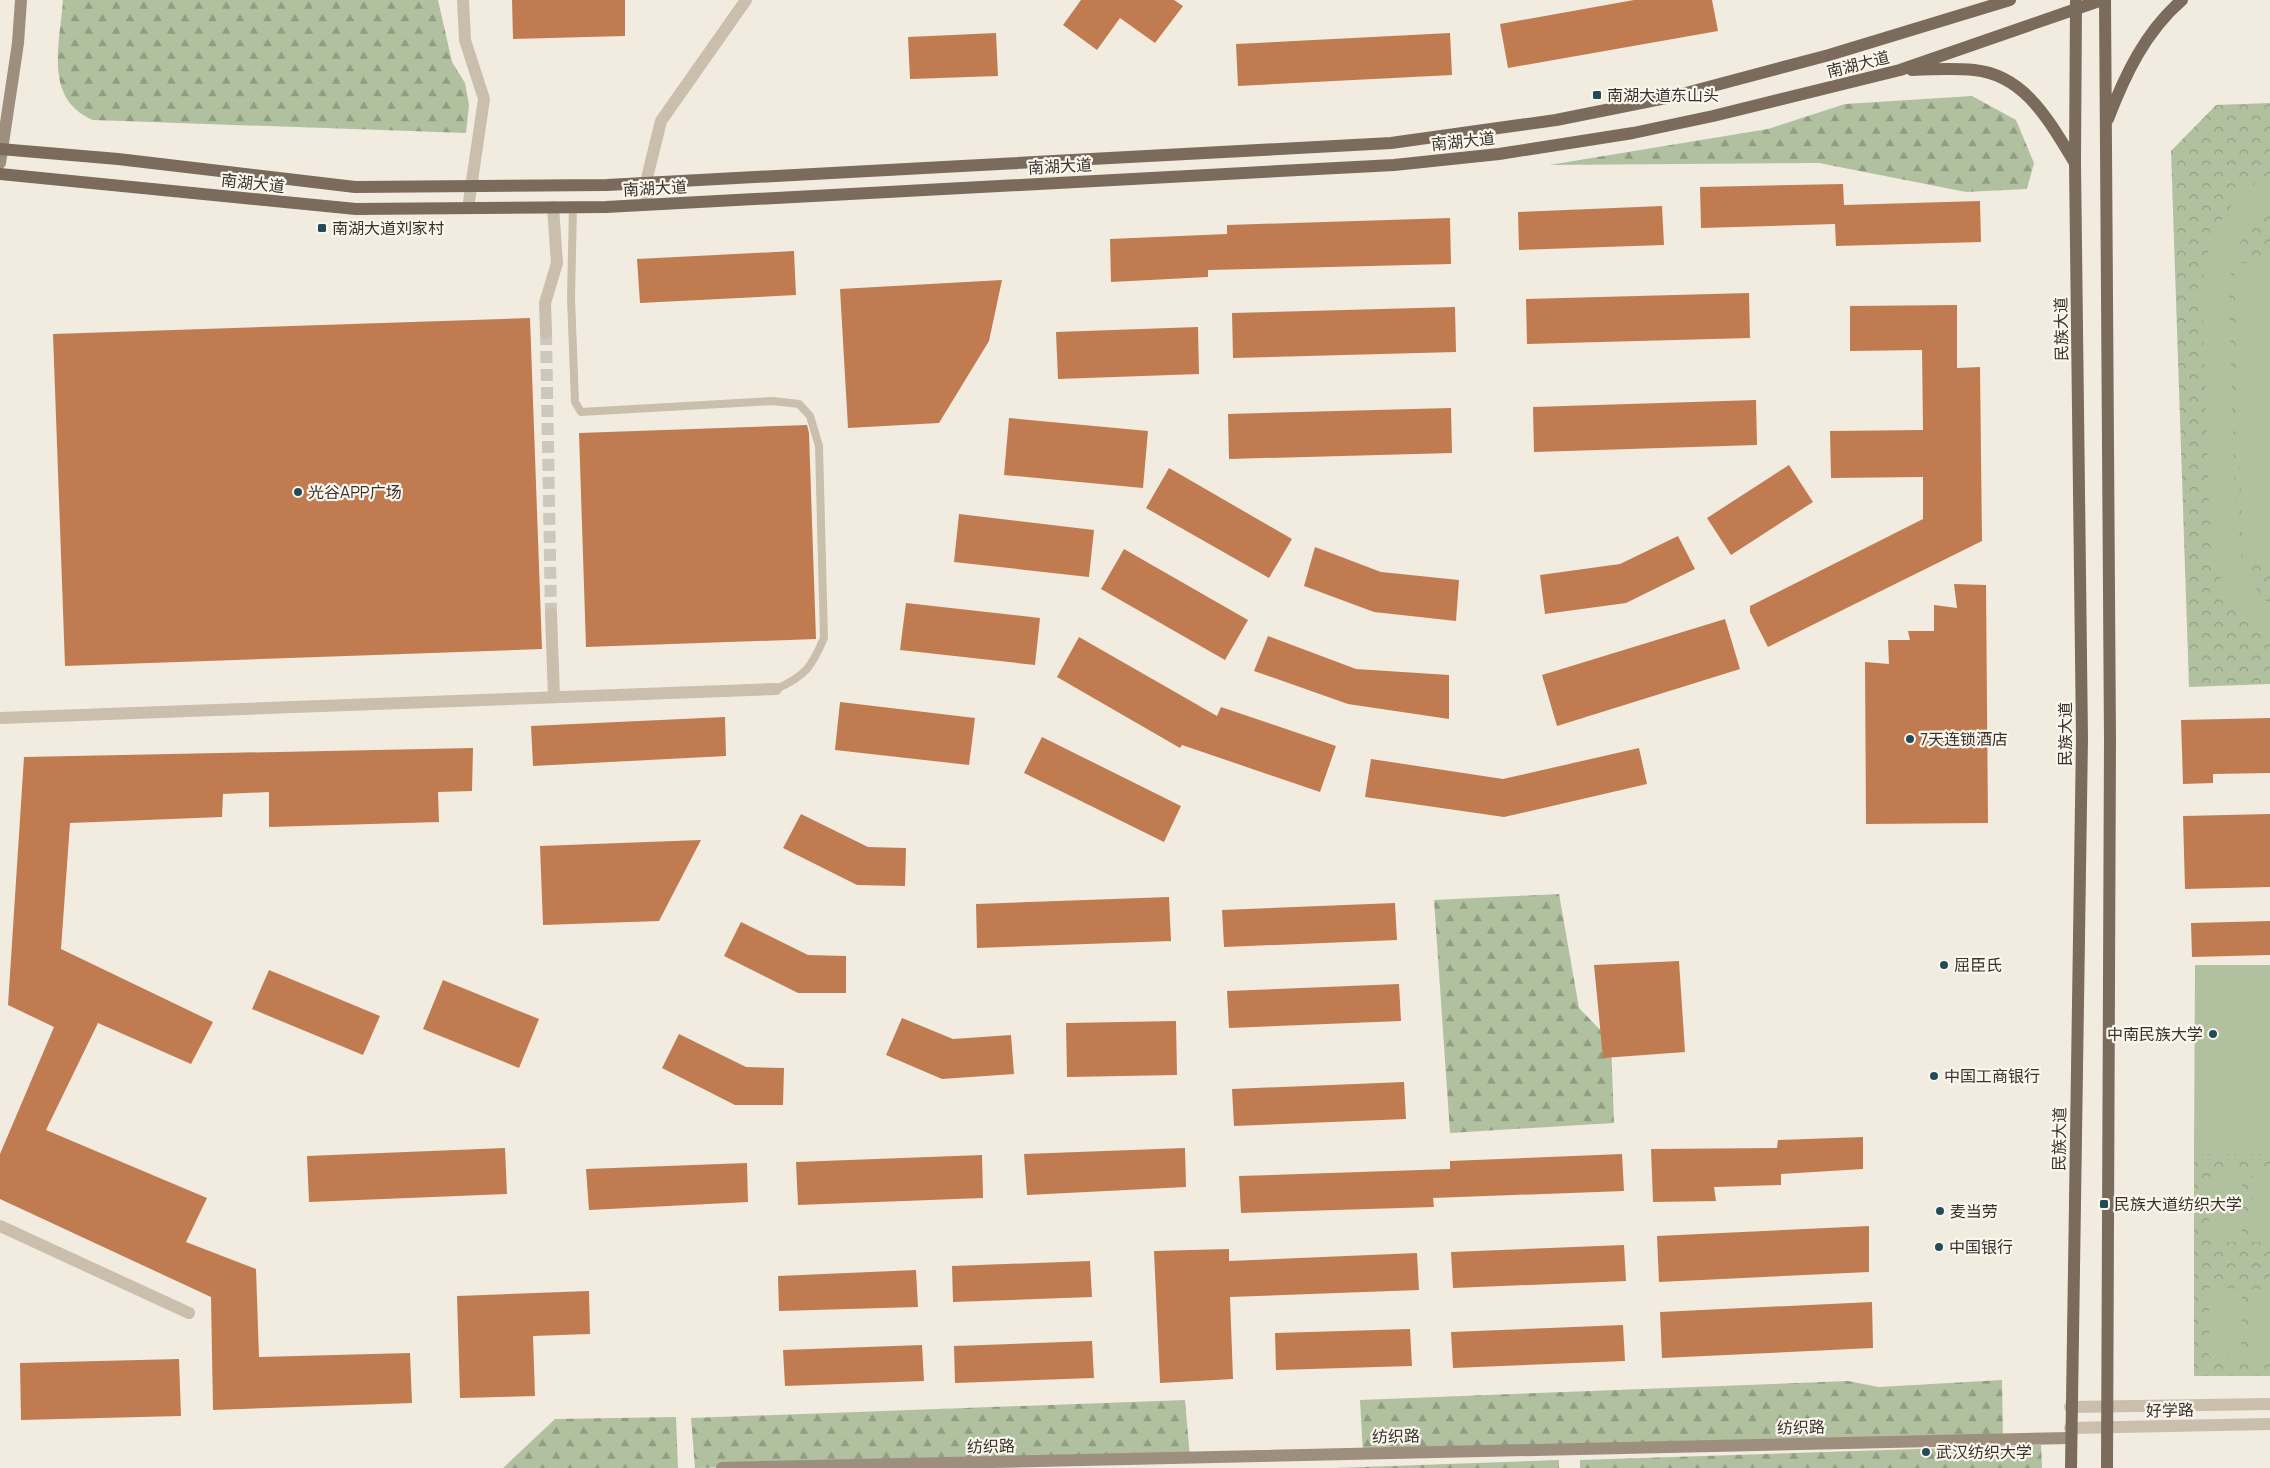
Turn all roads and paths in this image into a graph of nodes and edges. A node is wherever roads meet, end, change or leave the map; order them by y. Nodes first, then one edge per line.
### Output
1 (20, 0) edge
2 (463, 0) edge
3 (746, 0) edge
4 (1975, 0) edge
5 (2010, 0) edge
6 (2103, 0) edge
7 (2182, 0) edge
8 (2076, 4) edge
9 (1961, 16) junction
10 (1900, 70) junction
11 (2105, 126) junction
12 (1, 150) edge
13 (2075, 163) junction
14 (0, 164) edge
15 (0, 174) edge
16 (646, 182) junction
17 (470, 186) junction
18 (647, 204) junction
19 (553, 207) junction
20 (573, 207) junction
21 (468, 208) junction
22 (546, 333) tunnel mouth
23 (551, 614) tunnel mouth
24 (776, 688) joint
25 (554, 697) junction
26 (0, 718) edge
27 (0, 1226) edge
28 (189, 1313) dead end
29 (2270, 1404) edge
30 (2106, 1406) junction
31 (2070, 1407) junction
32 (2270, 1424) edge
33 (2106, 1427) junction
34 (2071, 1433) junction
35 (722, 1468) edge
36 (2071, 1468) edge
37 (2107, 1468) edge

1 - 12 main road
2 - 17 street
3 - 16 street
4 - 9 main road
5 - 9 main road, 南湖大道
6 - 8 main road, 南湖大道
6 - 11 main road
7 - 11 main road
8 - 10 main road, 南湖大道
8 - 13 main road, 民族大道
9 - 16 main road, 南湖大道
10 - 13 main road
10 - 18 main road, 南湖大道
11 - 30 main road
12 - 14 main road
12 - 17 main road, 南湖大道
13 - 31 main road, 民族大道
15 - 21 main road, 南湖大道
16 - 17 main road, 南湖大道
16 - 18 street
17 - 21 street
18 - 20 main road, 南湖大道
19 - 20 main road, 南湖大道
19 - 21 main road, 南湖大道
19 - 22 street
20 - 24 lane
23 - 25 street
24 - 25 street
25 - 26 street
27 - 28 street
29 - 30 street, 好学路
30 - 31 street, 好学路
30 - 33 main road
31 - 34 main road, 民族大道
32 - 33 street, 好学路
33 - 34 street, 好学路
33 - 37 main road
34 - 35 main road, 纺织路
34 - 36 main road, 民族大道

